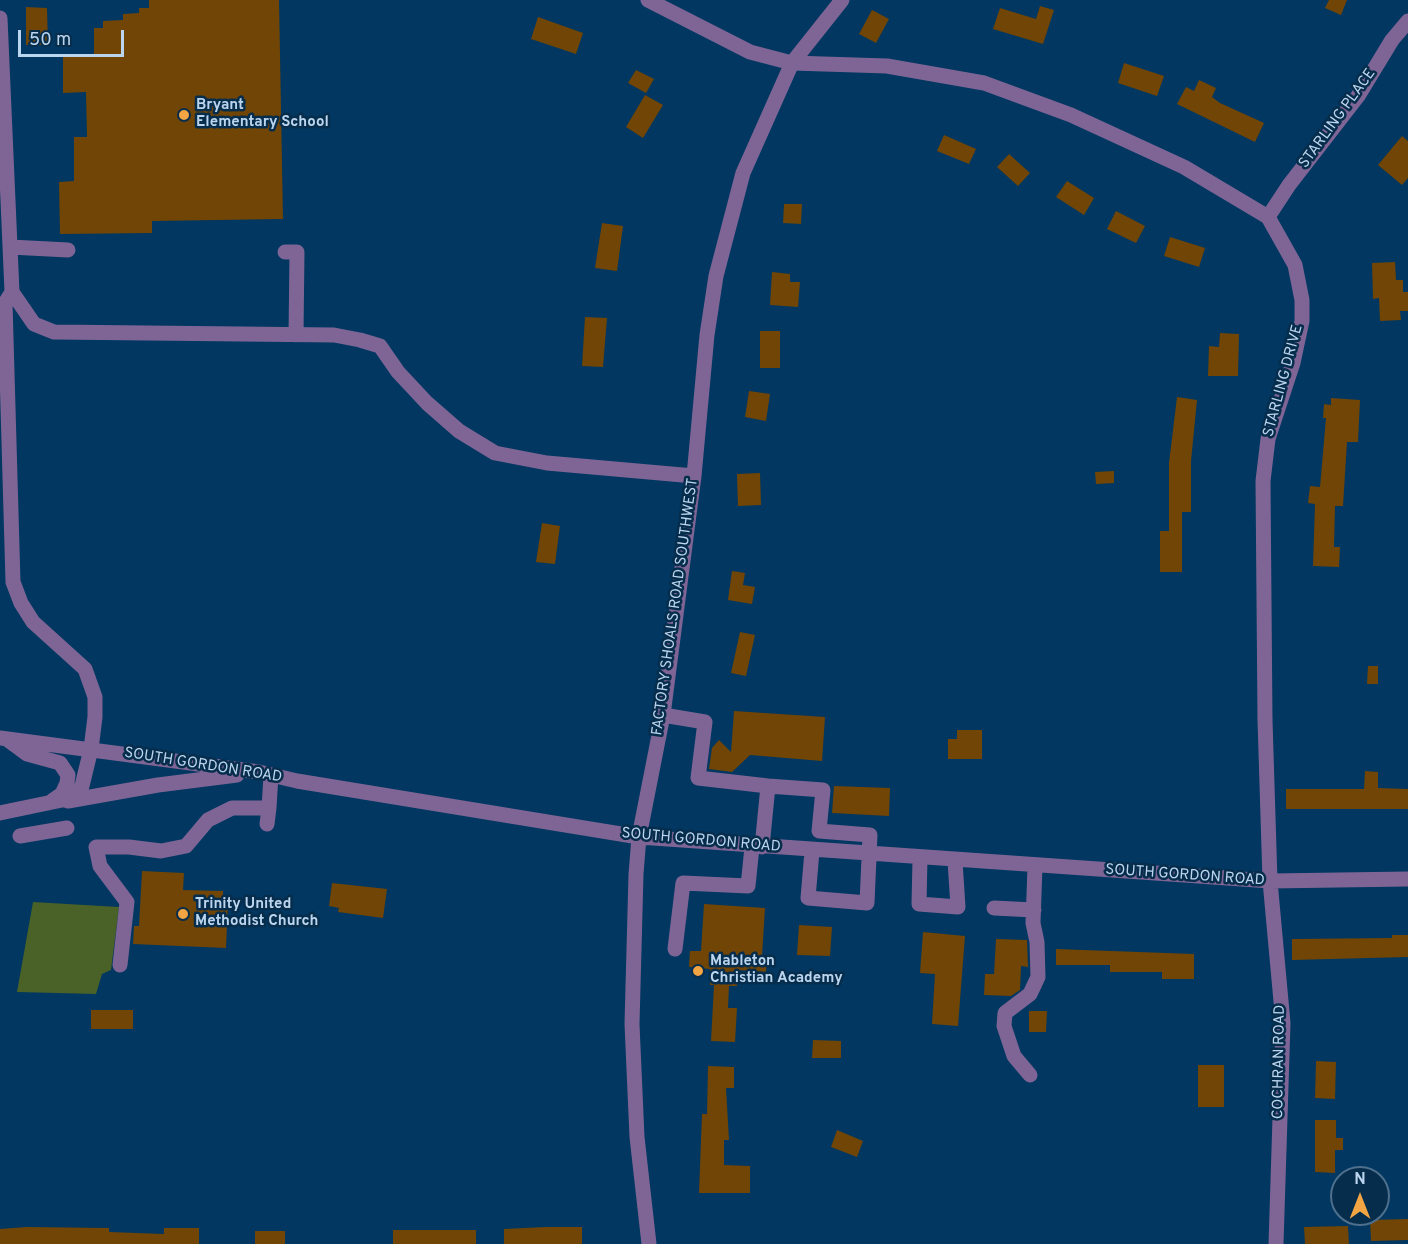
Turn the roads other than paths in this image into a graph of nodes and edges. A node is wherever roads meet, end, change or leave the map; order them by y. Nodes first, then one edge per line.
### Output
1 (648, 0) edge
2 (842, 0) edge
3 (0, 18) edge
4 (1408, 21) edge
5 (792, 63) junction
6 (1268, 217) junction
7 (10, 247) junction
8 (68, 250) dead end
9 (285, 252) dead end
10 (12, 292) junction
11 (296, 335) junction
12 (694, 476) junction
13 (663, 715) junction
14 (4, 739) edge
15 (91, 749) junction
16 (265, 774) junction
17 (768, 786) junction
18 (47, 804) junction
19 (269, 808) junction
20 (23, 809) junction
21 (0, 813) edge
22 (267, 824) dead end
23 (68, 828) dead end
24 (639, 837) junction
25 (757, 847) junction
26 (812, 851) junction
27 (869, 855) junction
28 (920, 859) junction
29 (955, 861) junction
30 (1035, 866) junction
31 (1408, 879) edge
32 (1270, 881) junction
33 (994, 908) dead end
34 (1034, 910) junction
35 (675, 949) dead end
36 (120, 965) dead end
37 (1030, 1075) dead end
38 (649, 1244) edge
39 (1276, 1244) edge

1 - 5 street, STARLING DRIVE
2 - 5 street, FACTORY SHOALS ROAD SOUTHWEST
3 - 7 street
4 - 6 street, STARLING PLACE
5 - 6 street, STARLING DRIVE
5 - 12 street, FACTORY SHOALS ROAD SOUTHWEST
6 - 32 street, STARLING DRIVE
7 - 8 street
7 - 10 street
9 - 11 street
10 - 11 street
10 - 15 street
11 - 12 street
12 - 13 street, FACTORY SHOALS ROAD SOUTHWEST
13 - 17 street
13 - 24 street, FACTORY SHOALS ROAD SOUTHWEST
14 - 15 street, SOUTH GORDON ROAD
14 - 18 street
15 - 16 street, SOUTH GORDON ROAD
15 - 18 street
16 - 18 street
16 - 19 street
16 - 24 street, SOUTH GORDON ROAD
17 - 25 street
17 - 27 street
18 - 20 street
19 - 22 street
19 - 36 street
20 - 21 street
20 - 23 street
24 - 25 street, SOUTH GORDON ROAD
24 - 38 street, FACTORY SHOALS ROAD SOUTHWEST
25 - 26 street, SOUTH GORDON ROAD
25 - 35 street
26 - 27 street, SOUTH GORDON ROAD
26 - 27 street
27 - 28 street, SOUTH GORDON ROAD
28 - 29 street, SOUTH GORDON ROAD
28 - 29 street
29 - 30 street, SOUTH GORDON ROAD
30 - 32 street, SOUTH GORDON ROAD
30 - 34 street
31 - 32 street, SOUTH GORDON ROAD
32 - 39 street, COCHRAN ROAD
33 - 34 street
34 - 37 street

